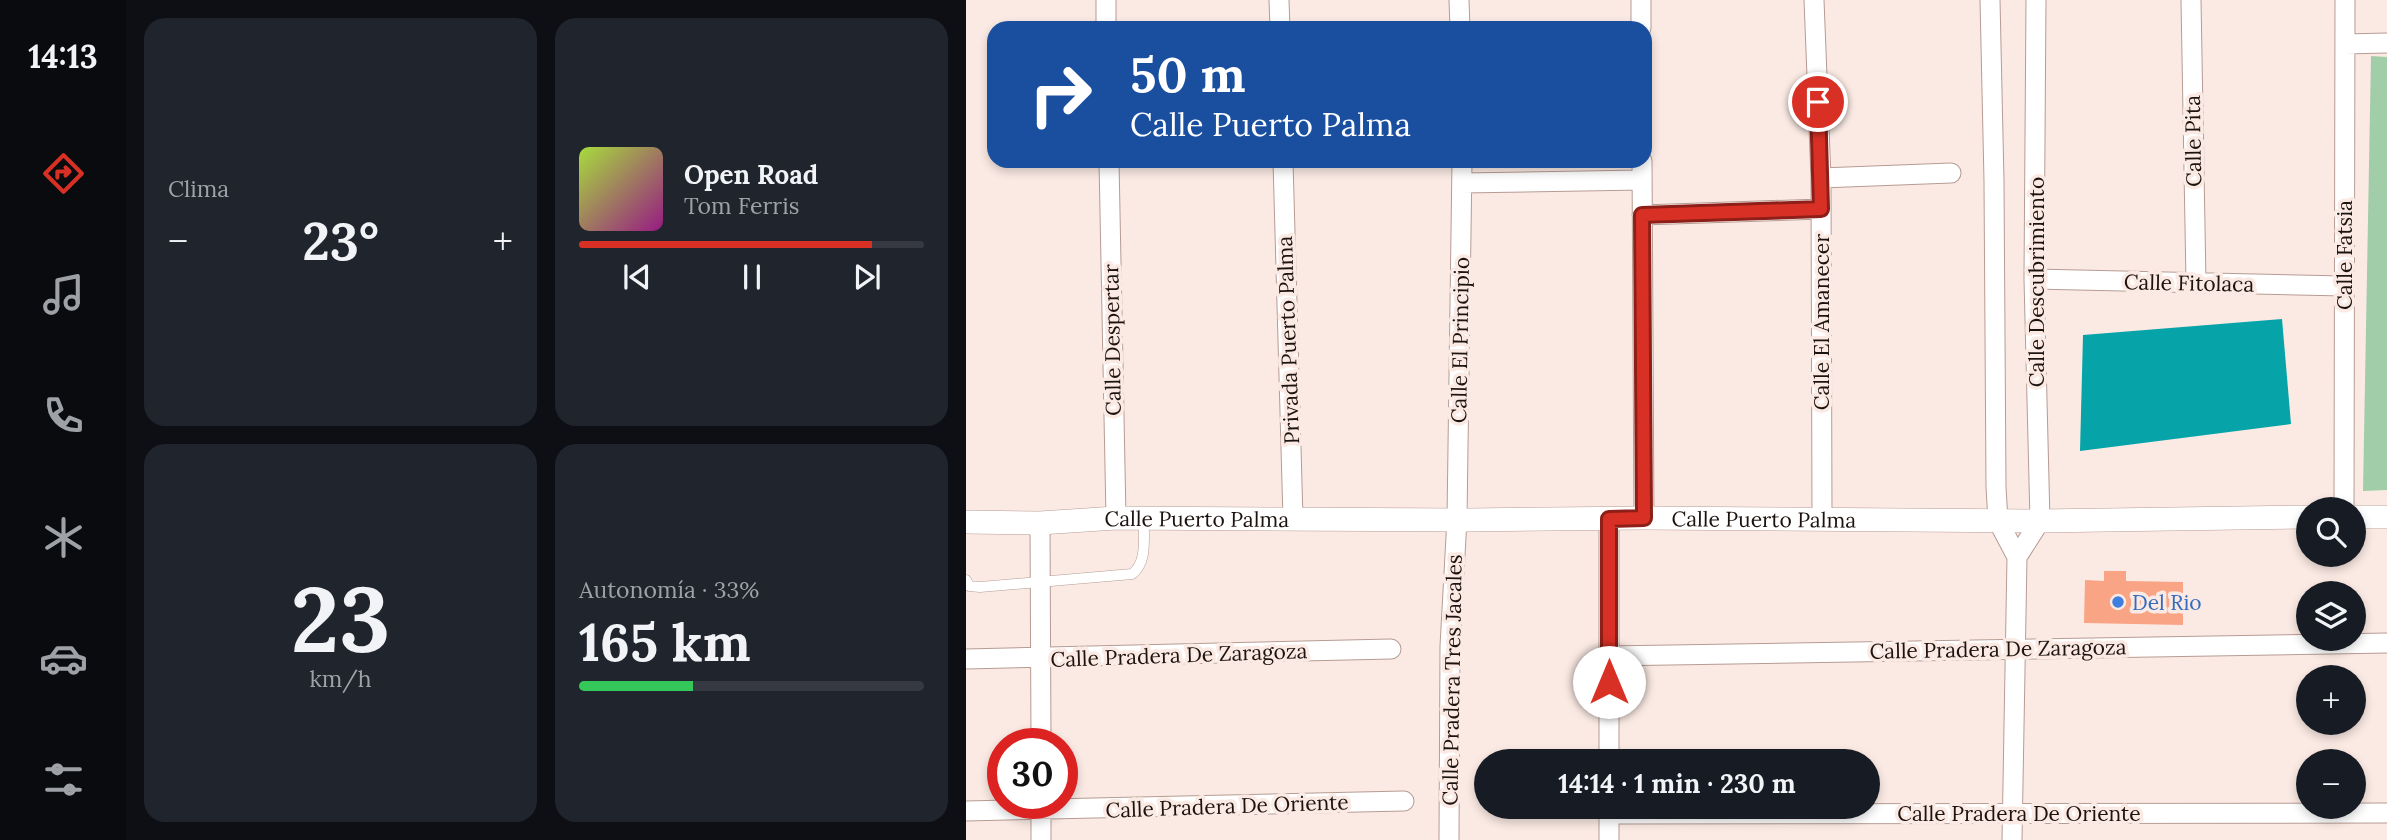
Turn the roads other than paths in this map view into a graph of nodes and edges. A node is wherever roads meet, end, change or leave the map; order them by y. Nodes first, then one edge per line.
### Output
1 (1106, 0) edge
2 (1279, 0) edge
3 (1459, 0) edge
4 (1641, 0) edge
5 (1814, 0) edge
6 (1990, 0) edge
7 (2036, 0) edge
8 (2191, 0) edge
9 (2346, 0) edge
10 (1106, 21) edge
11 (1280, 21) edge
12 (1460, 21) edge
13 (1641, 21) edge
14 (2387, 43) edge
15 (2345, 44) junction
16 (1109, 168) edge
17 (1283, 168) edge
18 (1462, 168) edge
19 (1642, 170) edge
20 (1951, 173) dead end
21 (1821, 178) junction
22 (1462, 183) junction
23 (1821, 209) junction
24 (1642, 215) junction
25 (2034, 279) junction
26 (2196, 283) junction
27 (2344, 286) junction
28 (2344, 497) edge
29 (2366, 516) edge
30 (2296, 517) edge
31 (2387, 517) edge
32 (1644, 518) junction
33 (1822, 518) junction
34 (1116, 519) junction
35 (1144, 519) junction
36 (1293, 519) junction
37 (1457, 519) junction
38 (1609, 519) junction
39 (1998, 520) junction
40 (2040, 521) junction
41 (966, 522) edge
42 (1040, 523) junction
43 (2017, 557) junction
44 (966, 580) edge
45 (1041, 580) junction
46 (2387, 643) edge
47 (1391, 649) dead end
48 (2016, 649) junction
49 (1608, 656) junction
50 (966, 659) edge
51 (1040, 659) junction
52 (1041, 728) edge
53 (1609, 749) edge
54 (1404, 801) dead end
55 (1078, 806) edge
56 (987, 810) edge
57 (966, 811) edge
58 (1880, 812) edge
59 (2011, 812) junction
60 (2387, 813) edge
61 (1041, 819) edge
62 (1609, 819) edge
63 (1041, 840) edge
64 (1449, 840) edge
65 (1609, 840) edge
66 (2012, 840) edge

1 - 10 street
2 - 11 street
3 - 12 street
4 - 13 street
5 - 21 street, Calle El Amanecer
6 - 39 street, Calle Descubrimiento
7 - 25 street, Calle Descubrimiento
8 - 26 street, Calle Pita
9 - 15 street, Calle Fatsia
14 - 15 street
15 - 27 street, Calle Fatsia
16 - 34 street, Calle Despertar
17 - 36 street, Privada Puerto Palma
18 - 22 street, Calle El Principio
19 - 22 street
19 - 24 street
20 - 21 street
21 - 23 street, Calle El Amanecer
22 - 37 street, Calle El Principio
23 - 24 street
23 - 33 street, Calle El Amanecer
24 - 32 street
25 - 26 street, Calle Fitolaca
25 - 40 street, Calle Descubrimiento
26 - 27 street, Calle Fitolaca
27 - 28 street, Calle Fatsia
29 - 31 street
30 - 40 street, Calle Puerto Palma
32 - 33 street, Calle Puerto Palma
32 - 38 street, Calle Puerto Palma
33 - 39 street, Calle Puerto Palma
34 - 35 street, Calle Puerto Palma
34 - 42 street, Calle Puerto Palma
35 - 36 street, Calle Puerto Palma
35 - 45 lane
36 - 37 street, Calle Puerto Palma
37 - 38 street, Calle Puerto Palma
37 - 64 street, Calle Pradera Tres Jacales
38 - 49 street
39 - 40 street, Calle Puerto Palma
39 - 43 street, Calle Descubrimiento
40 - 43 street
41 - 42 street, Calle Puerto Palma
42 - 45 street
43 - 48 street, Calle Descubrimiento
44 - 45 lane
45 - 51 street
46 - 48 street, Calle Pradera De Zaragoza
47 - 51 street, Calle Pradera De Zaragoza
48 - 49 street, Calle Pradera De Zaragoza
48 - 59 street, Calle Descubrimiento
49 - 53 street
50 - 51 street, Calle Pradera De Zaragoza
51 - 52 street
54 - 55 street, Calle Pradera De Oriente
56 - 57 street, Calle Pradera De Oriente
58 - 59 street, Calle Pradera De Oriente
59 - 60 street, Calle Pradera De Oriente
59 - 66 street, Calle Descubrimiento
61 - 63 street
62 - 65 street

